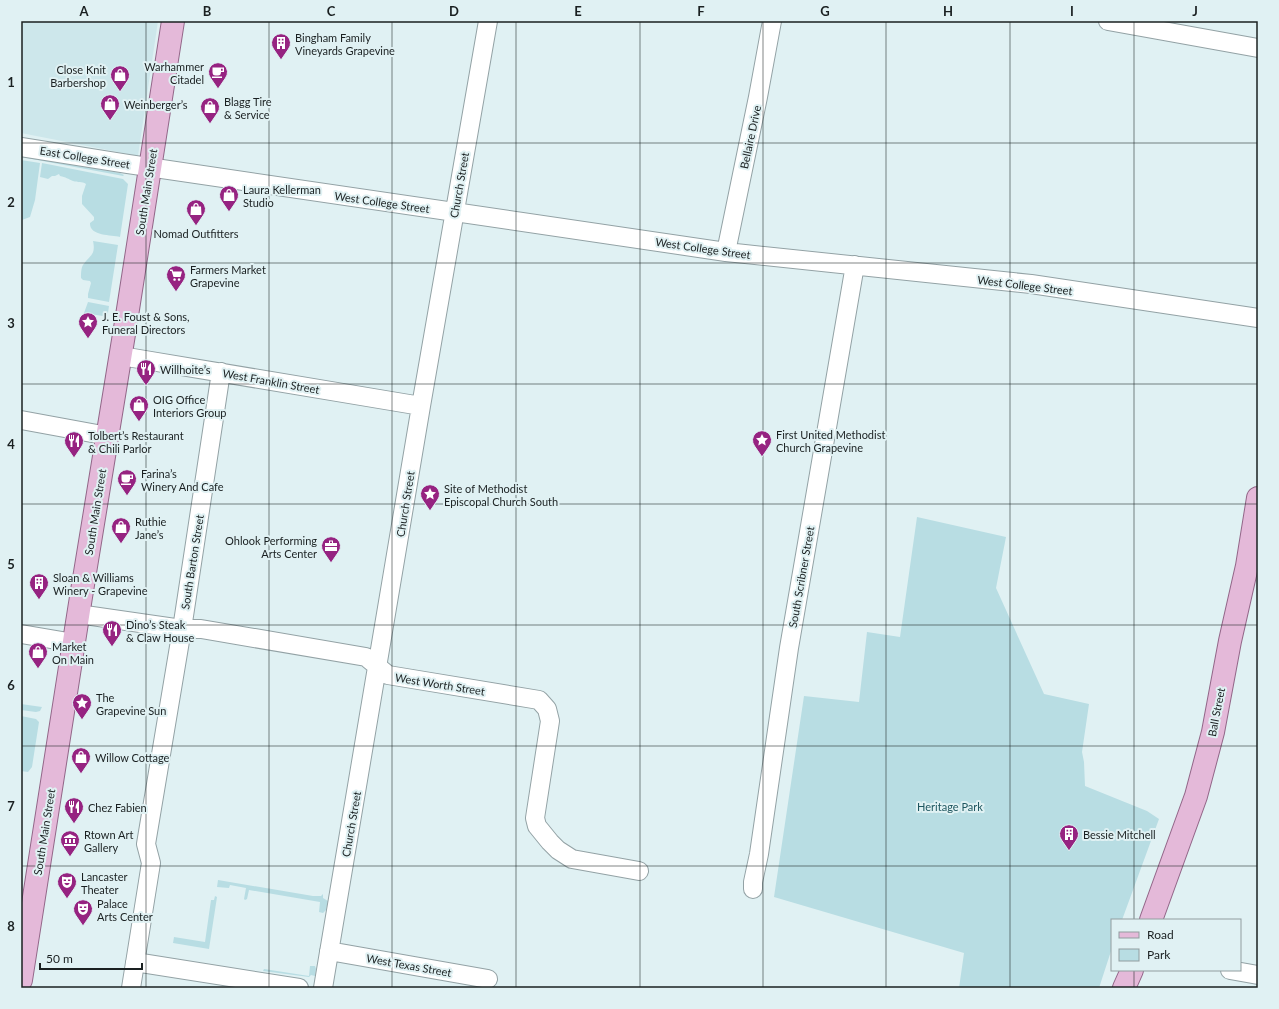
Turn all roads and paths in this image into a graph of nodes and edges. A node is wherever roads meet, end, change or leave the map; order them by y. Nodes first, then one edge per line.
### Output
1 (173, 21) edge
2 (488, 21) edge
3 (772, 21) edge
4 (1108, 21) edge
5 (1258, 48) edge
6 (21, 147) edge
7 (149, 167) junction
8 (455, 212) junction
9 (726, 252) junction
10 (855, 265) junction
11 (1258, 318) edge
12 (121, 356) junction
13 (221, 372) junction
14 (421, 406) junction
15 (21, 420) edge
16 (108, 436) junction
17 (1258, 498) edge
18 (1252, 567) edge
19 (78, 614) junction
20 (182, 629) junction
21 (21, 634) edge
22 (74, 643) junction
23 (377, 666) junction
24 (639, 871) dead end
25 (753, 889) dead end
26 (26, 913) edge
27 (1151, 919) edge
28 (329, 951) junction
29 (135, 962) junction
30 (1132, 971) edge
31 (1236, 971) edge
32 (1258, 975) edge
33 (488, 979) dead end
34 (21, 980) edge
35 (131, 988) edge
36 (299, 988) edge
37 (323, 988) edge
38 (1124, 988) edge

1 - 7 main road, South Main Street
2 - 8 street, Church Street
3 - 9 street, Bellaire Drive
4 - 5 street
6 - 7 street, East College Street
7 - 8 street, West College Street
7 - 12 main road, South Main Street
8 - 9 street, West College Street
8 - 14 street, Church Street
9 - 10 street, West College Street
10 - 11 street, West College Street
10 - 25 street, South Scribner Street
12 - 13 street, West Franklin Street
12 - 16 main road, South Main Street
13 - 14 street, West Franklin Street
13 - 20 street, South Barton Street
14 - 23 street, Church Street
15 - 16 street
16 - 19 main road, South Main Street
17 - 18 main road, Ball Street
18 - 27 main road, Ball Street
19 - 20 street, West Worth Street
19 - 22 main road, South Main Street
20 - 23 street, West Worth Street
20 - 29 street, South Barton Street
21 - 22 street
22 - 26 main road, South Main Street
23 - 24 street, West Worth Street
23 - 28 street, Church Street
26 - 34 main road, South Main Street
28 - 33 street, West Texas Street
28 - 37 street, Church Street
29 - 35 street, South Barton Street
29 - 36 street
30 - 38 main road
31 - 32 street

